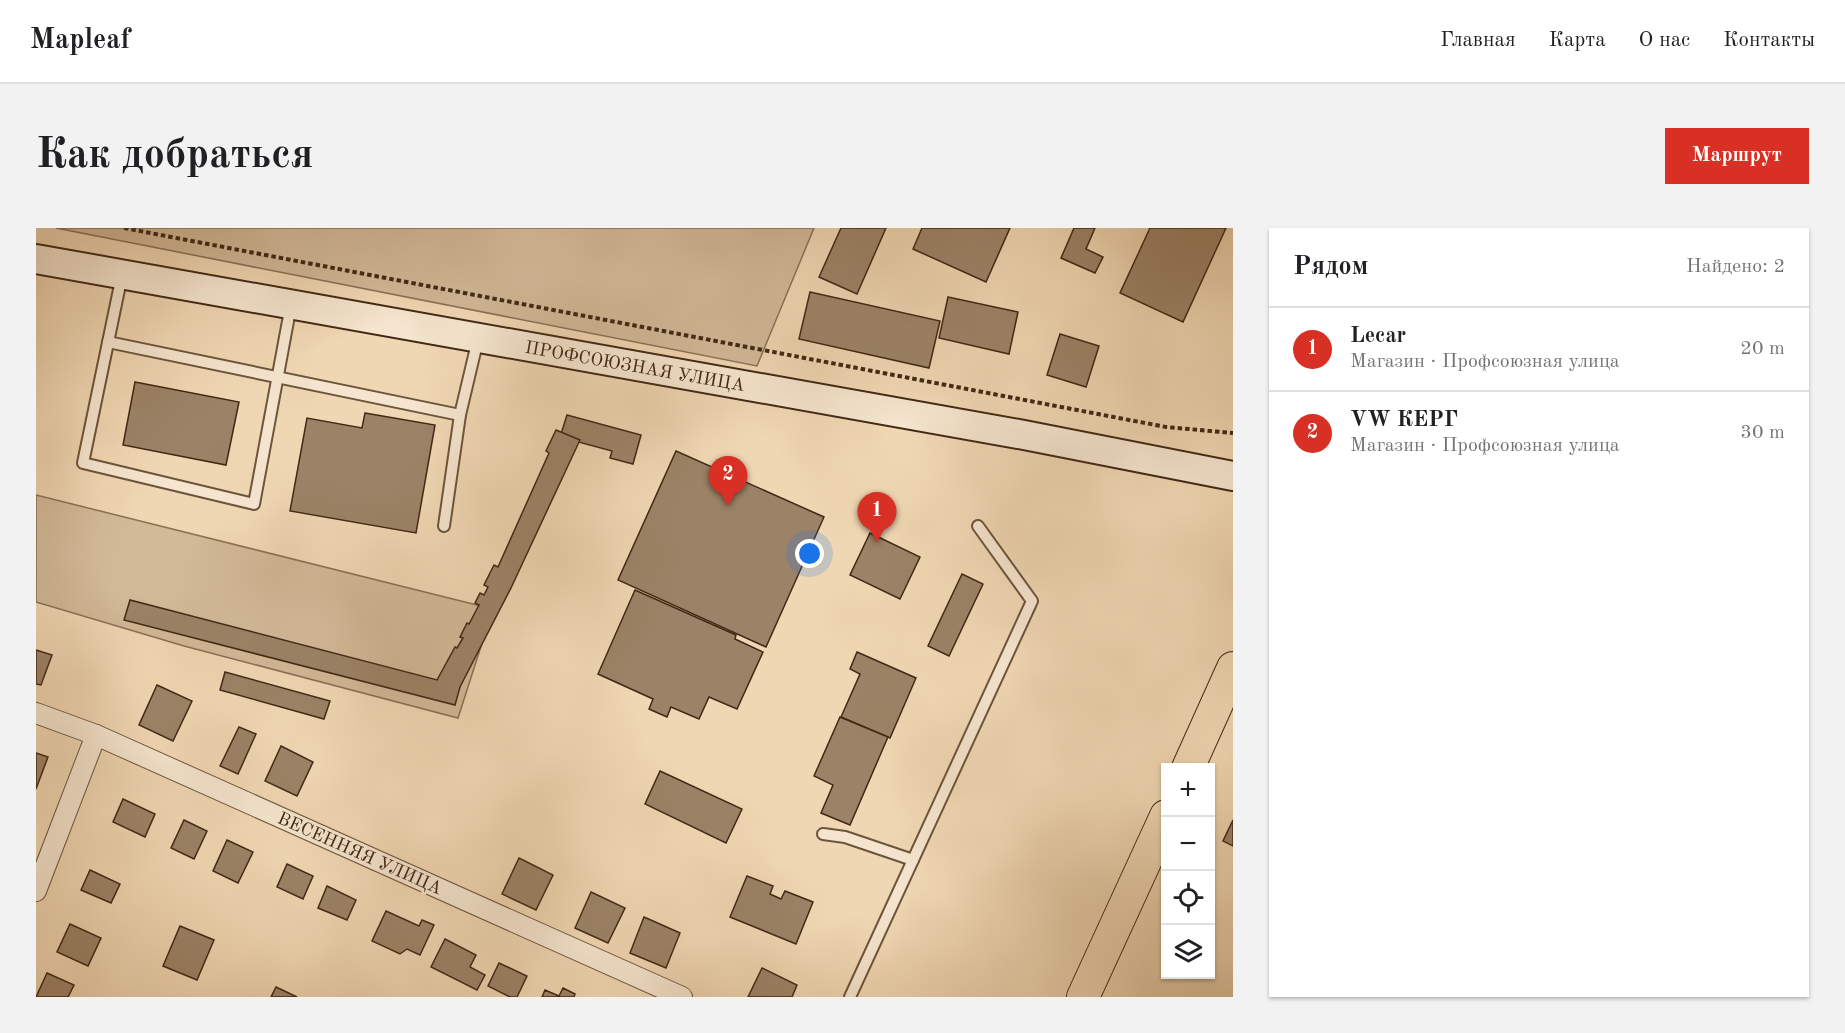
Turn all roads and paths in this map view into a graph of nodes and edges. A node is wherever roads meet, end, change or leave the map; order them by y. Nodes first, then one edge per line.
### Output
1 (124, 228) edge
2 (36, 259) edge
3 (122, 274) junction
4 (291, 304) junction
5 (478, 338) junction
6 (108, 342) junction
7 (278, 377) junction
8 (460, 415) junction
9 (1233, 433) edge
10 (1233, 476) edge
11 (444, 526) dead end
12 (978, 526) dead end
13 (1233, 668) edge
14 (36, 713) edge
15 (96, 735) junction
16 (1190, 763) edge
17 (1166, 817) edge
18 (823, 834) dead end
19 (913, 860) junction
20 (36, 891) edge
21 (682, 997) edge
22 (850, 997) edge
23 (1083, 997) edge

1 - 9 path
2 - 3 main road, ПРОФСОЮЗНАЯ УЛИЦА
3 - 4 main road, ПРОФСОЮЗНАЯ УЛИЦА
3 - 6 lane
4 - 5 main road, ПРОФСОЮЗНАЯ УЛИЦА
4 - 7 lane
5 - 8 lane
5 - 10 main road, ПРОФСОЮЗНАЯ УЛИЦА
6 - 7 lane
6 - 7 lane
7 - 8 lane
8 - 11 lane
12 - 19 lane
13 - 16 main road
14 - 15 street, ВЕСЕННЯЯ УЛИЦА
15 - 20 street
15 - 21 street, ВЕСЕННЯЯ УЛИЦА
17 - 23 main road
18 - 19 lane
19 - 22 lane

